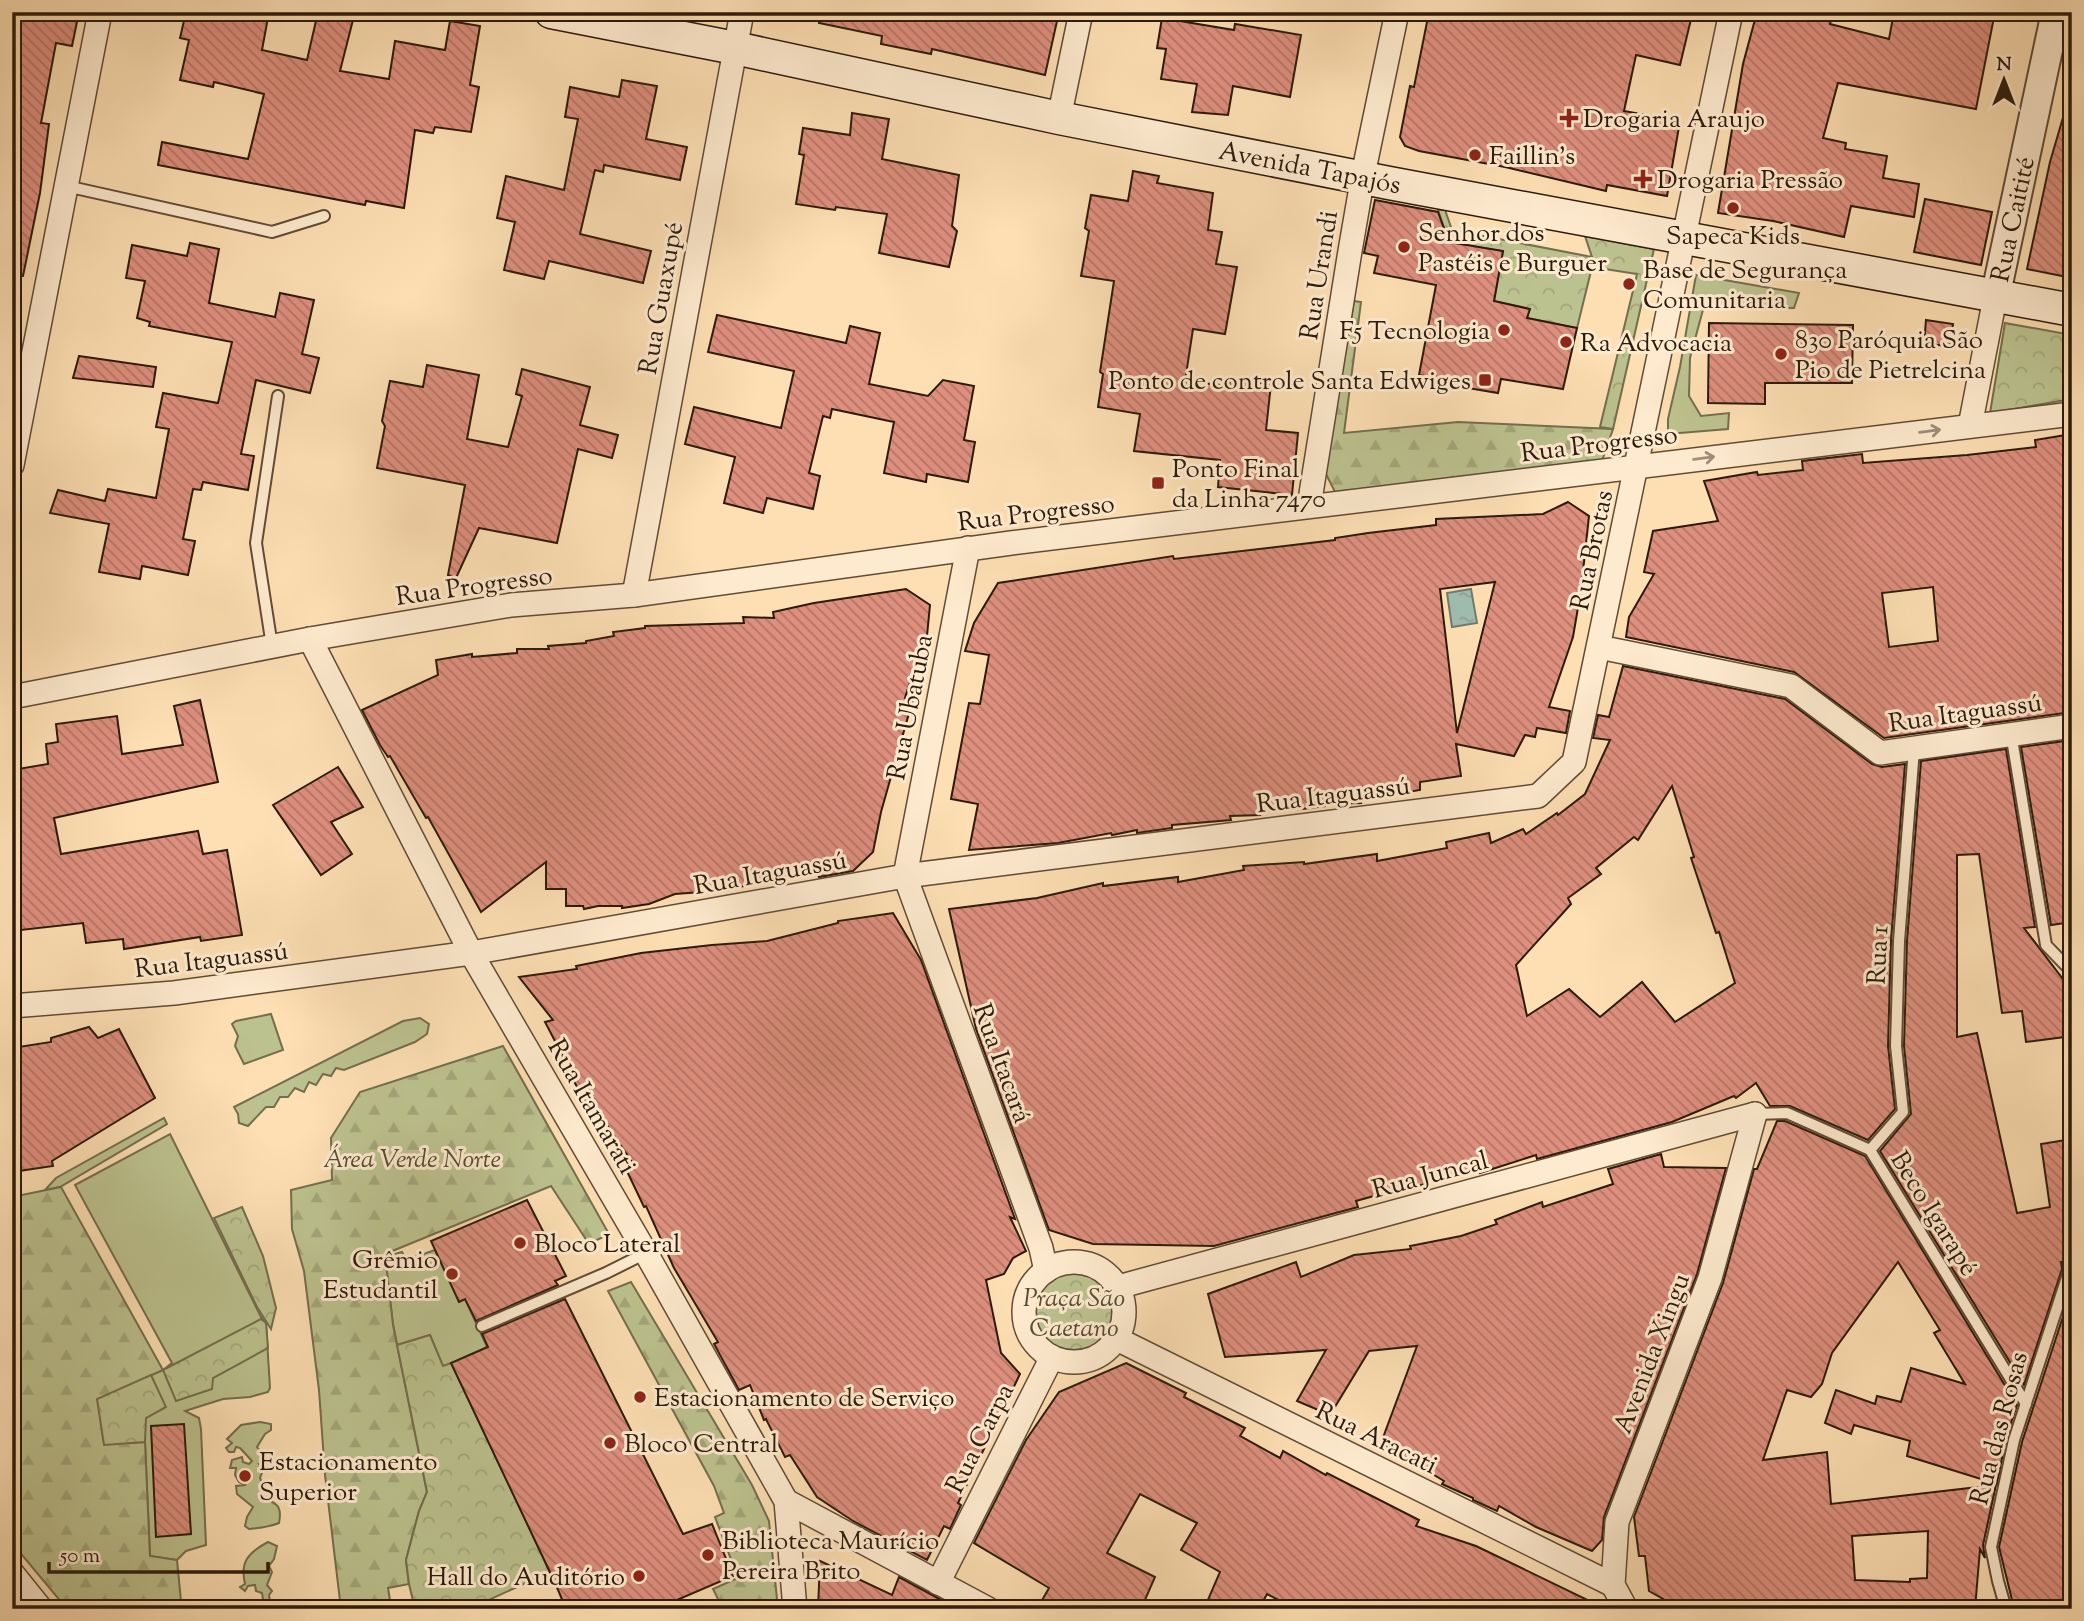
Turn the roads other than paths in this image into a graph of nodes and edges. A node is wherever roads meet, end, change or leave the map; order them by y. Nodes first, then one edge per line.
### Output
1 (100, 12) edge
2 (551, 12) edge
3 (743, 12) edge
4 (1081, 12) edge
5 (1397, 12) edge
6 (1731, 12) edge
7 (2056, 12) edge
8 (735, 48) junction
9 (1059, 118) junction
10 (1363, 178) junction
11 (66, 186) junction
12 (324, 216) dead end
13 (1684, 239) junction
14 (1995, 298) junction
15 (2072, 310) edge
16 (278, 396) dead end
17 (2072, 414) edge
18 (1970, 426) junction
19 (13, 455) edge
20 (1637, 467) junction
21 (1309, 506) junction
22 (968, 548) junction
23 (634, 595) junction
24 (310, 639) junction
25 (272, 646) junction
26 (1599, 646) junction
27 (12, 697) edge
28 (2072, 726) edge
29 (2011, 733) junction
30 (1914, 749) junction
31 (1538, 796) joint
32 (905, 876) junction
33 (471, 953) junction
34 (2072, 972) edge
35 (12, 1006) edge
36 (1755, 1114) junction
37 (1870, 1150) junction
38 (646, 1252) junction
39 (2072, 1262) edge
40 (1046, 1271) junction
41 (1118, 1287) junction
42 (482, 1326) dead end
43 (1116, 1339) junction
44 (1052, 1357) junction
45 (2025, 1404) junction
46 (786, 1501) junction
47 (12, 1573) edge
48 (938, 1583) junction
49 (1613, 1585) junction
50 (41, 1609) edge
51 (795, 1609) edge
52 (988, 1609) edge
53 (1626, 1609) edge
54 (2006, 1609) edge

1 - 11 street
2 - 8 main road, Avenida Tapajós
3 - 8 street, Rua Guaxupé
4 - 9 street
5 - 10 street, Rua Urandi
6 - 13 street, Rua Brotas
7 - 14 street, Rua Caitité
8 - 9 main road, Avenida Tapajós
8 - 23 street, Rua Guaxupé
9 - 10 main road, Avenida Tapajós
10 - 13 main road, Avenida Tapajós
10 - 21 street, Rua Urandi
11 - 12 lane
11 - 19 street
13 - 14 main road, Avenida Tapajós
13 - 20 street, Rua Brotas
14 - 15 main road, Avenida Tapajós
14 - 18 street, Rua Caitité
16 - 25 lane
17 - 18 street, Rua Progresso
20 -> 18 street, Rua Progresso
20 - 21 street, Rua Progresso
20 - 26 street, Rua Brotas
21 - 22 street, Rua Progresso
22 - 23 street, Rua Progresso
22 - 32 street, Rua Ubatuba
23 - 24 street, Rua Progresso
24 - 25 street, Rua Progresso
24 - 33 street, Rua Itamarati
25 - 27 street, Rua Progresso
26 - 30 street, Rua Itaguassú
26 - 31 street, Rua Brotas
28 - 29 street, Rua Itaguassú
29 - 30 street, Rua Itaguassú
29 - 34 lane
30 - 37 lane, Rua 1
31 - 32 street, Rua Itaguassú
32 - 33 street, Rua Itaguassú
32 - 40 street, Rua Itacará
33 - 35 street, Rua Itaguassú
33 - 38 street, Rua Itamarati
36 - 37 lane, Beco Igarapé
36 - 41 street, Rua Juncal
36 - 49 street, Avenida Xingu
37 - 45 lane, Beco Igarapé
38 - 42 lane
38 - 46 street, Rua Itamarati
39 - 45 lane, Rua das Rosas
40 - 41 street
40 - 44 street
41 - 43 street
43 - 44 street
43 - 49 street, Rua Aracati
44 - 48 street, Rua Carpa
45 - 54 lane, Rua das Rosas
46 - 48 street
46 - 51 street, Rua Itamarati
47 - 50 street
48 - 52 street
49 - 53 street

